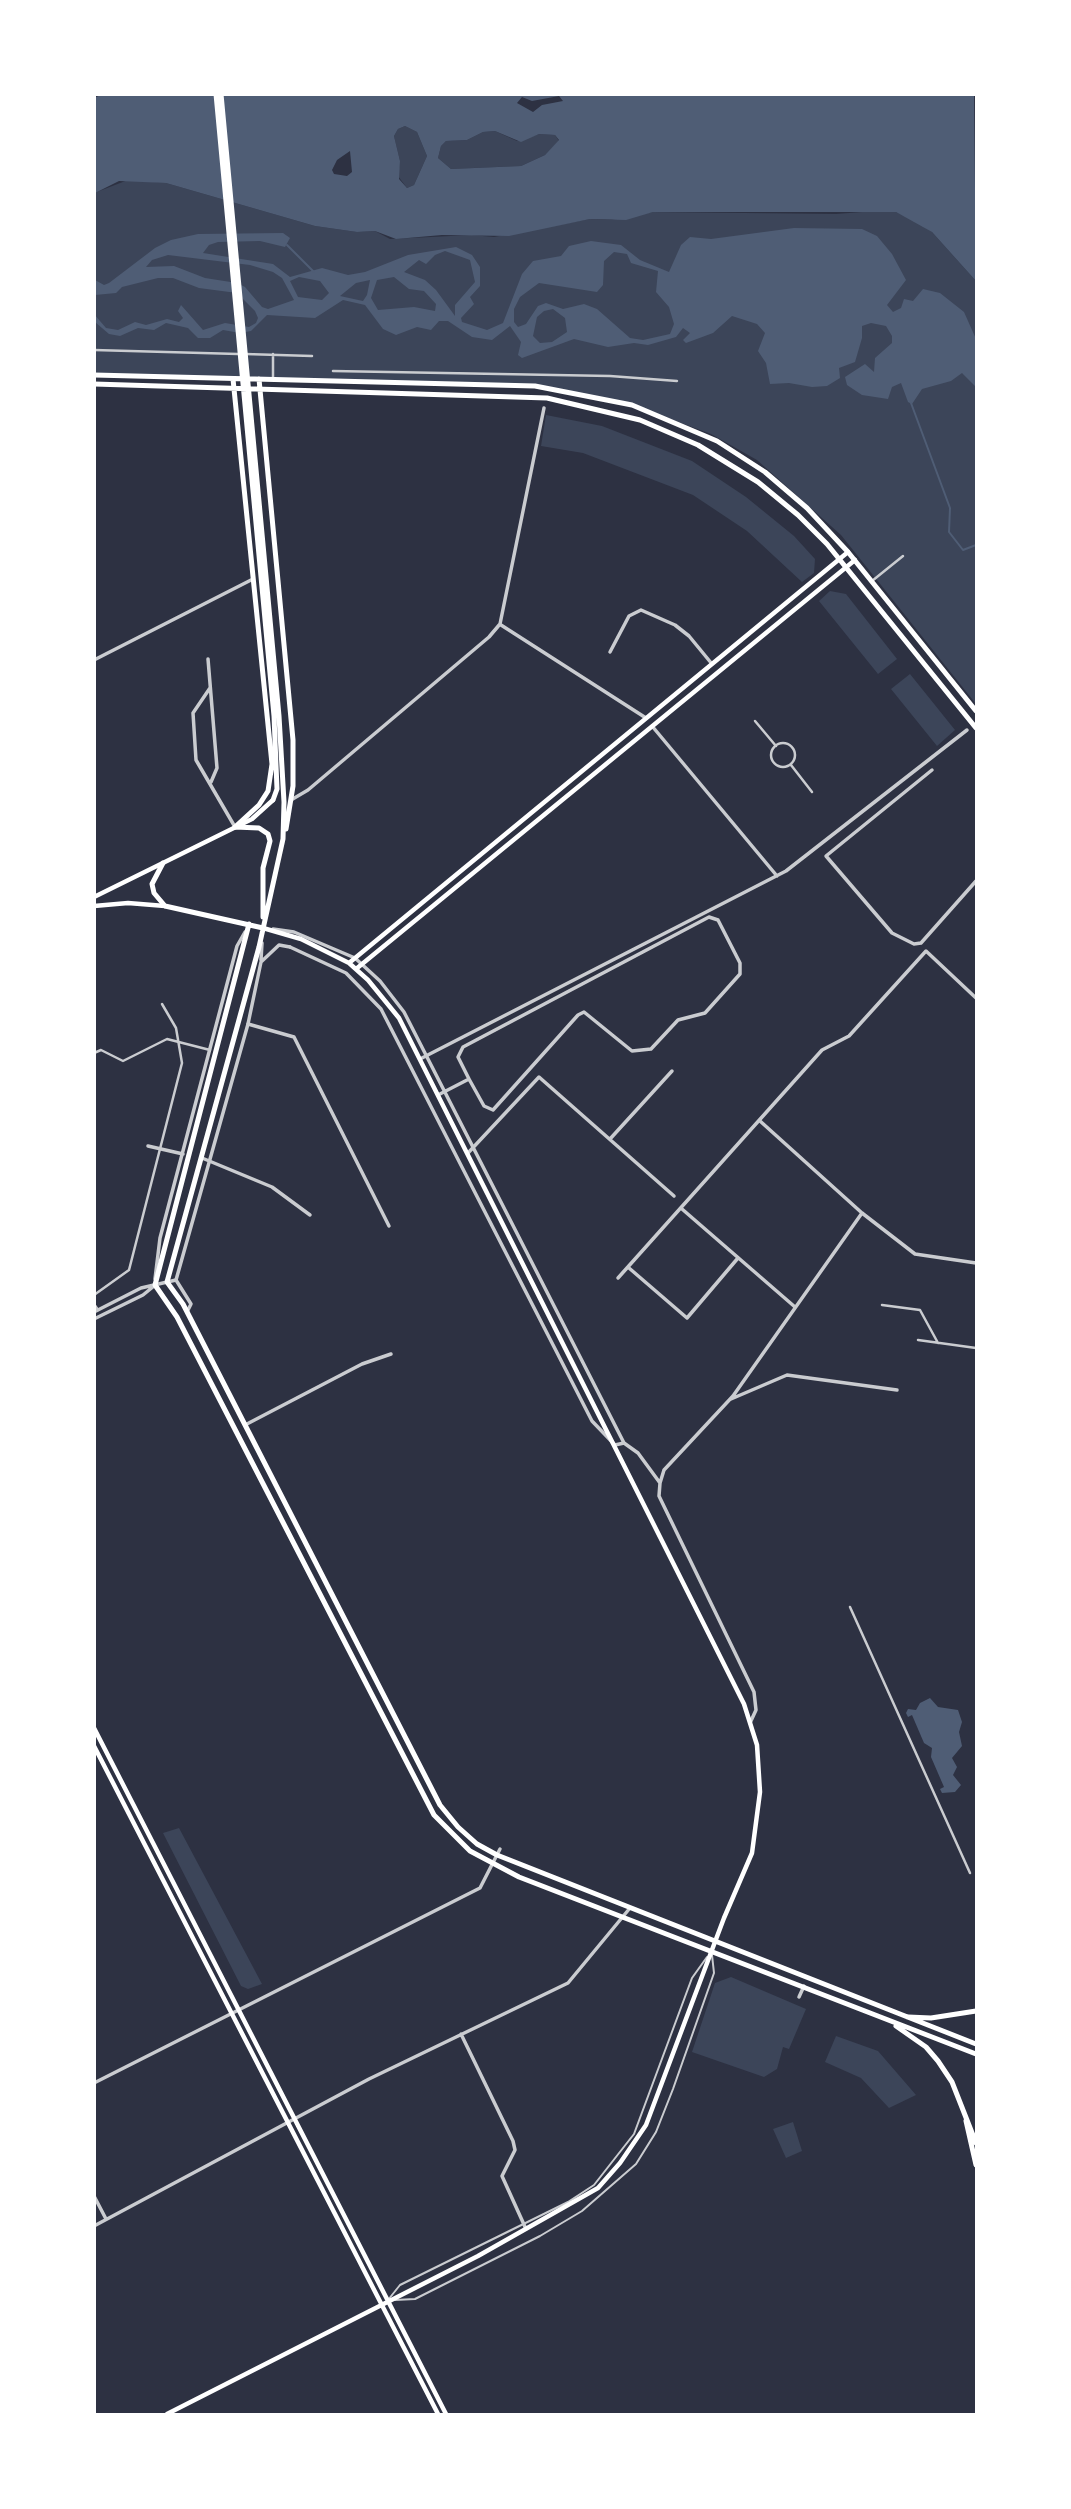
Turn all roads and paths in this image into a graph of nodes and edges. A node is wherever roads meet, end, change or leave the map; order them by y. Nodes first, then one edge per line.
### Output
1 (218, 94) edge
2 (94, 350) edge
3 (273, 354) junction
4 (312, 356) dead end
5 (333, 371) dead end
6 (94, 376) edge
7 (233, 379) junction
8 (259, 379) junction
9 (273, 380) junction
10 (677, 381) dead end
11 (94, 384) edge
12 (234, 391) junction
13 (260, 391) junction
14 (544, 408) dead end
15 (848, 552) junction
16 (903, 556) dead end
17 (839, 559) junction
18 (855, 560) junction
19 (846, 567) junction
20 (253, 579) junction
21 (872, 581) junction
22 (500, 624) junction
23 (610, 652) dead end
24 (208, 659) dead end
25 (94, 660) edge
26 (712, 664) junction
27 (210, 688) junction
28 (976, 711) edge
29 (277, 716) junction
30 (646, 718) junction
31 (755, 721) dead end
32 (652, 726) junction
33 (976, 728) edge
34 (967, 730) dead end
35 (776, 746) junction
36 (790, 765) junction
37 (932, 770) dead end
38 (211, 782) junction
39 (813, 792) dead end
40 (274, 800) joint
41 (291, 800) junction
42 (235, 827) junction
43 (283, 839) junction
44 (163, 863) junction
45 (777, 876) junction
46 (976, 881) edge
47 (94, 897) edge
48 (94, 906) edge
49 (165, 906) junction
50 (249, 924) junction
51 (263, 928) junction
52 (355, 958) junction
53 (261, 962) junction
54 (362, 963) junction
55 (352, 966) junction
56 (346, 973) junction
57 (976, 998) edge
58 (162, 1004) dead end
59 (248, 1024) junction
60 (179, 1042) junction
61 (210, 1050) junction
62 (94, 1053) edge
63 (426, 1056) junction
64 (420, 1059) junction
65 (672, 1071) dead end
66 (469, 1079) junction
67 (445, 1091) junction
68 (438, 1095) junction
69 (760, 1121) junction
70 (610, 1139) junction
71 (148, 1146) dead end
72 (474, 1147) junction
73 (159, 1148) junction
74 (468, 1153) junction
75 (183, 1154) junction
76 (201, 1158) junction
77 (211, 1161) junction
78 (674, 1196) dead end
79 (682, 1209) junction
80 (862, 1213) junction
81 (310, 1215) dead end
82 (389, 1226) dead end
83 (738, 1258) junction
84 (976, 1263) edge
85 (629, 1267) junction
86 (618, 1278) dead end
87 (176, 1280) junction
88 (167, 1282) junction
89 (155, 1285) junction
90 (94, 1294) edge
91 (94, 1304) edge
92 (881, 1306) dead end
93 (795, 1307) junction
94 (96, 1311) edge
95 (187, 1312) junction
96 (94, 1319) edge
97 (918, 1340) dead end
98 (938, 1343) junction
99 (976, 1348) edge
100 (391, 1354) dead end
101 (897, 1390) dead end
102 (729, 1400) junction
103 (245, 1425) junction
104 (624, 1443) junction
105 (615, 1445) junction
106 (660, 1483) junction
107 (850, 1607) dead end
108 (750, 1723) junction
109 (94, 1728) edge
110 (94, 1746) edge
111 (499, 1852) junction
112 (493, 1865) junction
113 (970, 1873) dead end
114 (631, 1908) junction
115 (624, 1917) junction
116 (716, 1940) junction
117 (712, 1950) junction
118 (803, 1986) junction
119 (799, 1997) dead end
120 (976, 2010) edge
121 (234, 2012) junction
122 (878, 2016) junction
123 (902, 2017) junction
124 (461, 2034) junction
125 (976, 2044) edge
126 (976, 2054) edge
127 (94, 2082) edge
128 (961, 2101) junction
129 (291, 2122) junction
130 (976, 2143) edge
131 (976, 2165) edge
132 (94, 2196) edge
133 (106, 2220) junction
134 (524, 2224) junction
135 (94, 2226) edge
136 (526, 2230) junction
137 (386, 2301) junction
138 (380, 2304) junction
139 (167, 2414) edge
140 (438, 2414) edge
141 (446, 2414) edge

1 - 29 main road
2 - 3 street
3 - 4 street
3 - 9 street
5 - 10 street
6 - 7 main road
7 - 8 main road
7 - 12 main road
8 - 9 main road
8 - 13 main road
9 - 15 main road
11 - 12 main road
12 - 13 main road
12 - 20 main road
13 - 17 main road
13 - 41 main road
14 - 22 street
15 - 17 main road
15 - 18 main road
16 - 21 street
17 - 19 main road
17 - 26 main road
18 - 19 main road
18 - 21 main road
19 - 32 main road
19 - 33 main road
20 - 25 street
20 - 42 main road
21 - 28 main road
22 - 30 street
22 - 41 street
23 - 26 street
24 - 27 street
26 - 30 main road
27 - 38 street
27 - 38 street
29 - 40 main road
29 - 43 main road
30 - 52 main road
31 - 35 street
32 - 45 street
32 - 54 main road
34 - 45 street
35 - 36 street
35 - 36 street
36 - 39 street
37 - 46 street
38 - 42 street
40 - 42 main road
41 - 43 main road
42 - 44 main road
42 - 51 main road
43 - 51 main road
44 - 47 main road
44 - 49 main road
45 - 63 street
48 - 49 main road
49 - 50 main road
50 - 51 main road
50 - 61 street
50 - 89 main road
51 - 52 street
51 - 53 street
51 - 55 main road
51 - 76 main road
52 - 54 street
52 - 55 main road
53 - 56 street
53 - 59 street
54 - 55 main road
54 - 63 street
55 - 56 street
55 - 64 main road
56 - 105 street
57 - 69 street
58 - 60 street
59 - 77 street
59 - 82 street
60 - 61 street
60 - 62 street
60 - 73 street
61 - 75 street
63 - 64 street
63 - 67 street
64 - 68 main road
65 - 70 street
66 - 66 street
66 - 67 street
67 - 68 street
67 - 72 street
68 - 74 main road
69 - 79 street
69 - 80 street
70 - 72 street
70 - 78 street
71 - 73 street
72 - 74 street
72 - 104 street
73 - 75 street
73 - 90 street
74 - 105 main road
75 - 89 street
76 - 77 street
76 - 88 main road
77 - 81 street
77 - 87 street
79 - 83 street
79 - 85 street
80 - 84 street
80 - 93 street
83 - 85 street
83 - 93 street
85 - 86 street
87 - 88 street
87 - 95 street
88 - 89 street
88 - 95 main road
89 - 94 street
89 - 96 street
89 - 112 main road
91 - 94 street
92 - 98 street
93 - 102 street
95 - 103 main road
97 - 98 street
98 - 99 street
100 - 103 street
101 - 102 street
102 - 106 street
103 - 111 main road
104 - 105 street
104 - 106 street
105 - 108 main road
106 - 108 street
107 - 113 street
108 - 116 main road
109 - 121 main road
110 - 121 main road
111 - 112 street
111 - 114 main road
112 - 115 main road
112 - 121 street
114 - 115 street
114 - 116 main road
115 - 117 main road
115 - 124 street
116 - 117 main road
116 - 123 main road
117 - 118 main road
117 - 134 lane
117 - 136 main road
117 - 137 lane
118 - 119 street
118 - 122 main road
120 - 123 main road
121 - 127 street
121 - 129 main road
122 - 126 main road
122 - 128 main road
123 - 125 main road
124 - 129 street
124 - 134 street
128 - 130 main road
128 - 131 main road
129 - 133 street
129 - 137 main road
129 - 138 main road
132 - 133 street
133 - 135 street
134 - 136 street
134 - 137 lane
136 - 137 main road
137 - 138 main road
137 - 141 main road
138 - 139 main road
138 - 140 main road

